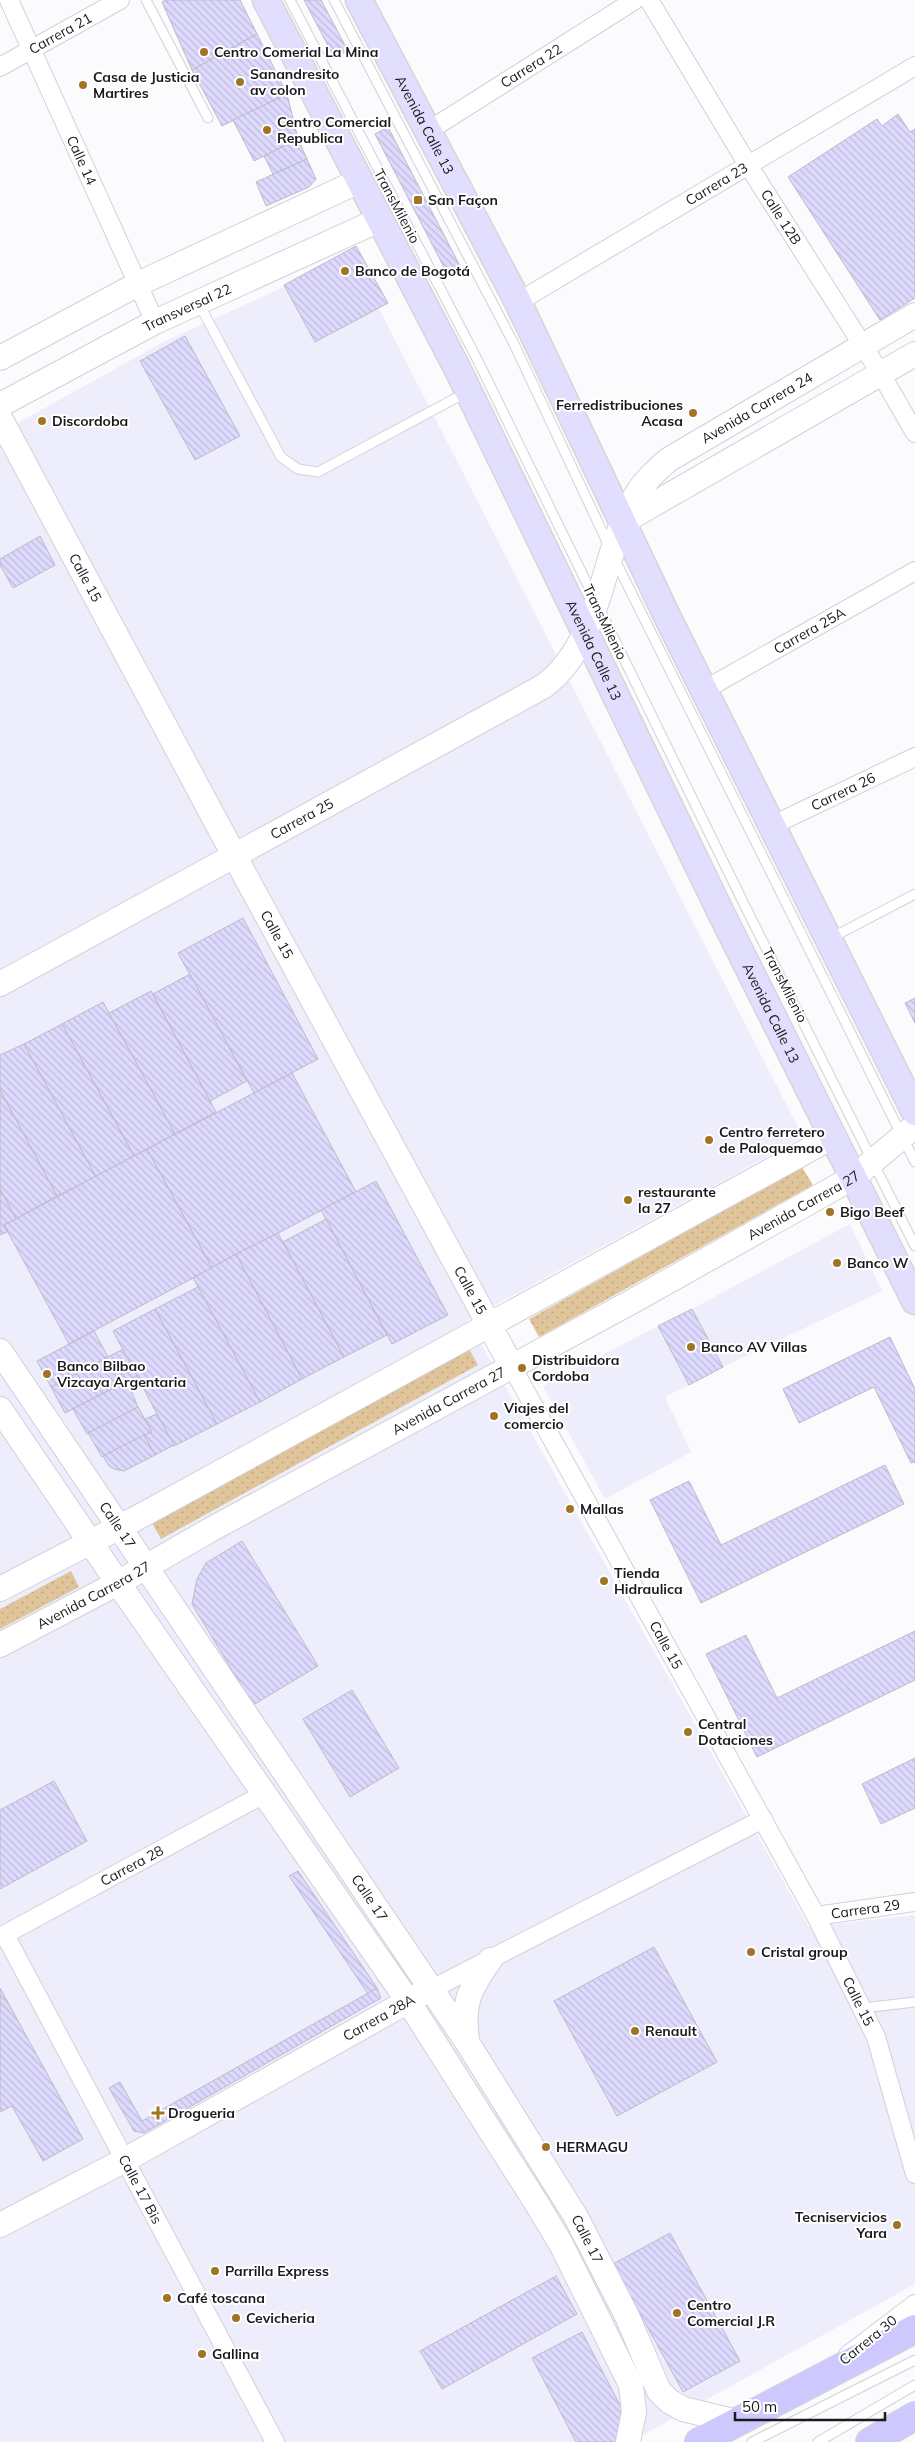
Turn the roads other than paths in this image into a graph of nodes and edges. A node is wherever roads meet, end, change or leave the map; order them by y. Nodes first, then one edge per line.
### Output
1 (9, 0) edge
2 (120, 0) edge
3 (146, 0) edge
4 (266, 0) edge
5 (290, 0) edge
6 (334, 0) edge
7 (359, 0) edge
8 (635, 0) edge
9 (649, 0) edge
10 (31, 49) junction
11 (915, 66) edge
12 (0, 67) edge
13 (208, 118) dead end
14 (428, 131) junction
15 (748, 165) junction
16 (359, 181) junction
17 (379, 220) junction
18 (138, 284) junction
19 (198, 302) junction
20 (518, 302) junction
21 (915, 315) edge
22 (155, 322) junction
23 (862, 346) junction
24 (915, 354) edge
25 (0, 358) edge
26 (881, 374) junction
27 (468, 392) junction
28 (0, 405) edge
29 (0, 418) edge
30 (915, 433) edge
31 (621, 523) junction
32 (612, 554) junction
33 (915, 571) edge
34 (596, 604) junction
35 (586, 636) junction
36 (704, 690) junction
37 (915, 757) edge
38 (780, 821) junction
39 (235, 857) junction
40 (915, 894) edge
41 (828, 940) junction
42 (0, 984) edge
43 (915, 1112) edge
44 (909, 1131) edge
45 (834, 1136) junction
46 (874, 1160) junction
47 (915, 1162) edge
48 (854, 1177) junction
49 (915, 1246) edge
50 (915, 1301) edge
51 (491, 1325) junction
52 (0, 1351) edge
53 (511, 1365) junction
54 (0, 1409) edge
55 (120, 1527) junction
56 (90, 1542) junction
57 (145, 1568) junction
58 (118, 1583) junction
59 (0, 1589) edge
60 (0, 1645) edge
61 (264, 1794) junction
62 (763, 1819) junction
63 (915, 1902) edge
64 (816, 1916) junction
65 (2, 1936) edge
66 (490, 1960) junction
67 (432, 1989) junction
68 (408, 2001) junction
69 (915, 2002) edge
70 (863, 2008) junction
71 (467, 2042) junction
72 (125, 2160) junction
73 (915, 2174) edge
74 (0, 2225) edge
75 (915, 2304) edge
76 (915, 2329) edge
77 (915, 2360) edge
78 (822, 2378) junction
79 (915, 2385) edge
80 (915, 2416) edge
81 (745, 2432) edge
82 (874, 2441) edge
83 (275, 2442) edge
84 (628, 2442) edge
85 (699, 2442) edge
86 (818, 2442) edge

1 - 10 street, Calle 14
2 - 10 street, Carrera 21
3 - 13 lane
4 - 16 main road, Avenida Calle 13
5 - 34 lane, TransMilenio
6 - 32 lane
7 - 14 main road, Avenida Calle 13
8 - 14 street, Carrera 22
9 - 15 street, Calle 12B
10 - 12 street, Carrera 21
10 - 18 street, Calle 14
11 - 15 street, Carrera 23
14 - 20 main road, Avenida Calle 13
15 - 20 street, Carrera 23
15 - 23 street, Calle 12B
16 - 17 main road, Avenida Calle 13
16 - 18 street
17 - 19 street, Transversal 22
17 - 27 main road, Avenida Calle 13
18 - 22 street, Calle 14
18 - 25 street
19 - 22 street, Transversal 22
19 - 27 lane
20 - 31 main road, Avenida Calle 13
21 - 23 street, Avenida Carrera 24
22 - 28 street, Transversal 22
23 - 26 street, Calle 12B
23 - 31 street, Avenida Carrera 24
24 - 26 street
26 - 30 street, Calle 12B
26 - 31 street
27 - 35 main road, Avenida Calle 13
29 - 39 street, Calle 15
31 - 32 street, Avenida Carrera 24
31 - 36 main road, Avenida Calle 13
32 - 34 street, Avenida Carrera 24
32 - 44 lane
33 - 36 street, Carrera 25A
34 - 35 street, Avenida Carrera 24
34 - 46 lane, TransMilenio
35 - 39 street, Carrera 25
35 - 45 main road, Avenida Calle 13
36 - 38 main road, Avenida Calle 13
37 - 38 street, Carrera 26
38 - 41 main road, Avenida Calle 13
39 - 42 street, Carrera 25
39 - 51 street, Calle 15
40 - 41 lane
41 - 43 main road, Avenida Calle 13
44 - 46 street, Avenida Carrera 27
44 - 47 lane
45 - 48 main road, Avenida Calle 13
45 - 51 street
46 - 48 street, Avenida Carrera 27
46 - 49 lane, TransMilenio
48 - 50 main road, Avenida Calle 13
48 - 53 street, Avenida Carrera 27
51 - 53 street, Calle 15
51 - 55 street
52 - 55 street, Calle 17
53 - 57 street, Avenida Carrera 27
53 - 62 street, Calle 15
54 - 56 street, Calle 17
55 - 56 street
55 - 57 street, Calle 17
56 - 58 street, Calle 17
56 - 59 street
57 - 58 street, Avenida Carrera 27
57 - 67 street, Calle 17
58 - 60 street, Avenida Carrera 27
58 - 61 street, Calle 17
61 - 65 street, Carrera 28
61 - 68 street, Calle 17
62 - 64 street, Calle 15
62 - 66 street, Carrera 28A
63 - 64 street, Carrera 29
64 - 70 street, Calle 15
65 - 72 street, Calle 17 Bis
66 - 67 street, Carrera 28A
66 - 71 street
67 - 68 street, Carrera 28A
67 - 71 street, Calle 17
68 - 72 street, Carrera 28A
68 - 84 street, Calle 17
69 - 70 lane
70 - 73 street, Calle 15
71 - 81 street, Calle 17
72 - 74 street, Carrera 28A
72 - 83 street, Calle 17 Bis
75 - 78 street, Carrera 30
76 - 78 highway
77 - 81 lane
78 - 81 highway
79 - 86 lane
80 - 82 highway
81 - 85 highway

